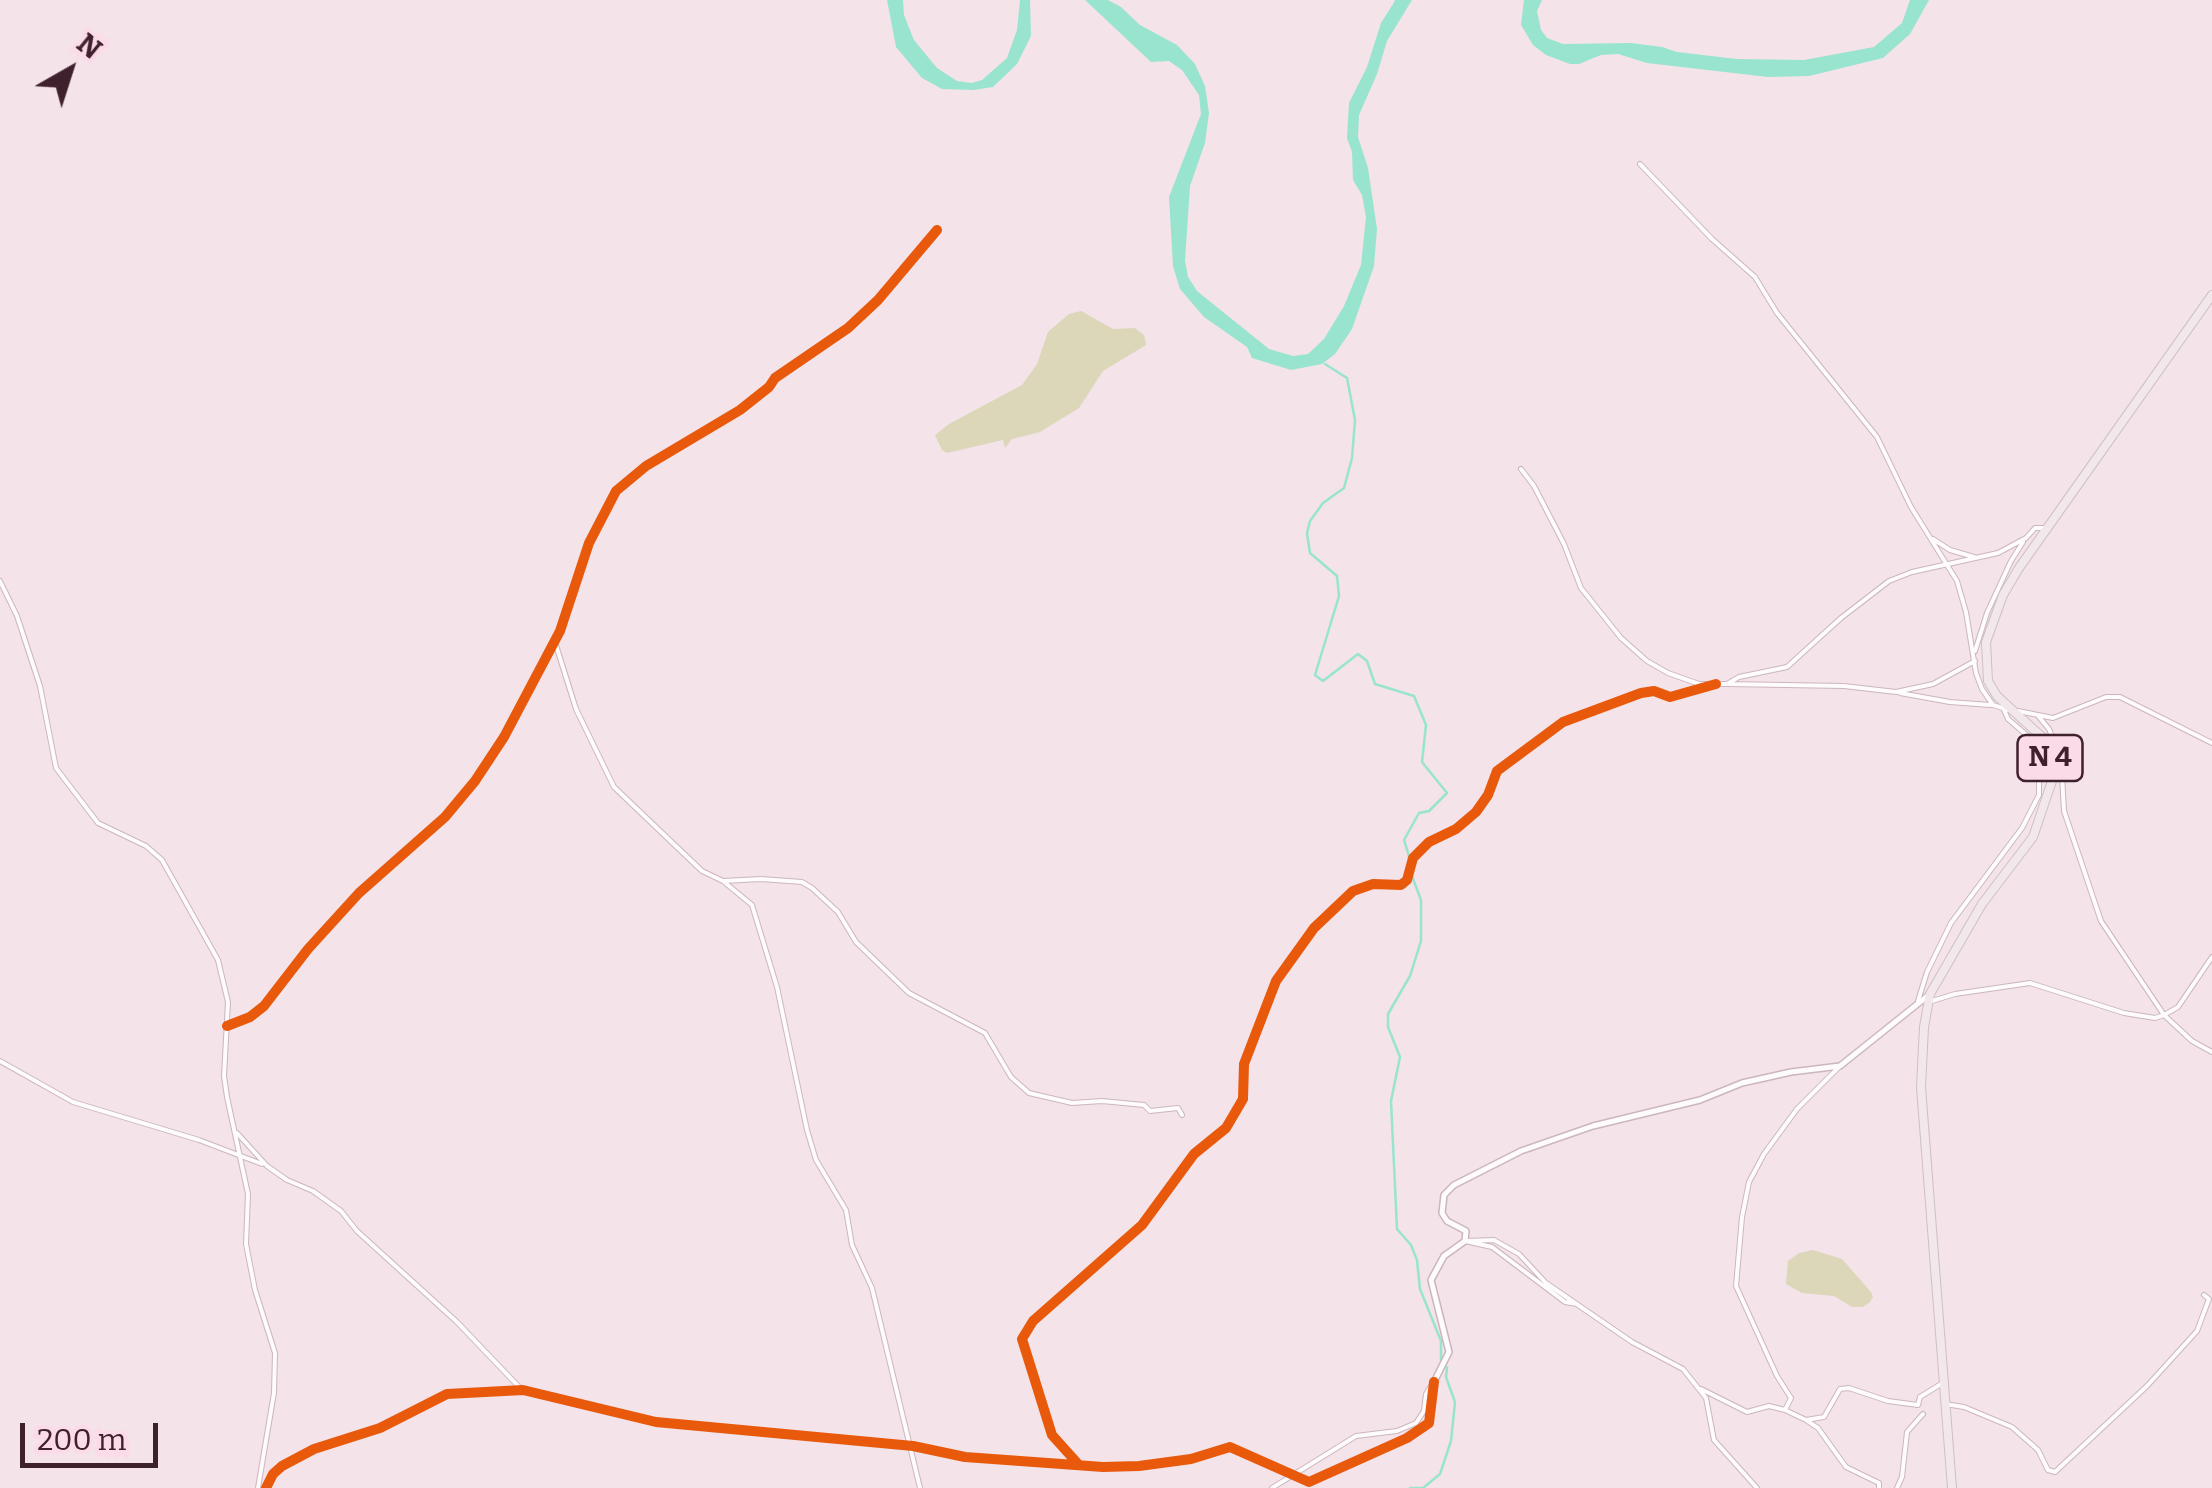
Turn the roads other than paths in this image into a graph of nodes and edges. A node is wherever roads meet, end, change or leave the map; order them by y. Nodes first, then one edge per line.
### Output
1 (1640, 164) dead end
2 (937, 230) dead end
3 (2212, 296) edge
4 (1521, 469) dead end
5 (2046, 528) junction
6 (1931, 537) junction
7 (2026, 538) junction
8 (1974, 558) junction
9 (1947, 567) junction
10 (0, 581) edge
11 (3, 592) edge
12 (555, 640) junction
13 (1974, 653) junction
14 (1976, 661) junction
15 (1716, 684) junction
16 (1728, 684) junction
17 (1896, 692) junction
18 (1993, 705) junction
19 (2008, 710) junction
20 (2039, 717) junction
21 (2212, 744) edge
22 (723, 881) junction
23 (2212, 957) edge
24 (1925, 999) junction
25 (2164, 1016) junction
26 (227, 1026) junction
27 (2212, 1052) edge
28 (0, 1061) edge
29 (1840, 1066) junction
30 (1182, 1115) dead end
31 (234, 1130) junction
32 (238, 1158) junction
33 (266, 1166) junction
34 (1465, 1241) junction
35 (2204, 1295) dead end
36 (1577, 1304) junction
37 (1434, 1382) junction
38 (1943, 1383) junction
39 (1701, 1389) junction
40 (523, 1390) junction
41 (1945, 1404) junction
42 (1785, 1410) junction
43 (1923, 1414) dead end
44 (1806, 1420) junction
45 (910, 1446) junction
46 (1079, 1464) junction
47 (1290, 1476) junction
48 (258, 1488) edge
49 (266, 1488) edge
50 (920, 1488) edge
51 (1272, 1488) edge
52 (1757, 1488) edge
53 (1878, 1488) edge
54 (1897, 1488) edge
55 (1952, 1488) edge

1 - 6 street
2 - 12 street
3 - 5 main road, N 4
4 - 15 street
5 - 7 street
5 - 19 main road, N 4
6 - 8 street
6 - 9 street
7 - 8 street
7 - 13 street
8 - 9 street
9 - 13 street
9 - 16 street
10 - 11 street
11 - 26 street
12 - 22 street
12 - 26 street
13 - 14 street
14 - 17 street
14 - 18 street
15 - 16 street
15 - 46 street
16 - 17 street
17 - 18 street
18 - 19 street
19 - 20 street
19 - 24 street
19 - 24 main road, N 4
20 - 21 street
20 - 25 street
22 - 30 street
22 - 45 street
23 - 25 street
24 - 25 street
24 - 29 street
24 - 38 main road, N 4
25 - 27 street
26 - 31 street
28 - 32 street
29 - 34 street
29 - 42 street
31 - 32 street
31 - 33 street
32 - 33 street
32 - 48 street
33 - 40 street
34 - 36 street
34 - 36 street
34 - 37 street
35 - 41 street
36 - 39 street
37 - 47 street
37 - 47 street
38 - 41 main road, N 4
38 - 44 street
39 - 42 street
39 - 52 street
40 - 45 street
40 - 49 street
41 - 55 main road, N 4
42 - 44 street
43 - 54 street
44 - 53 street
45 - 46 street
45 - 50 street
46 - 47 street
47 - 51 street

